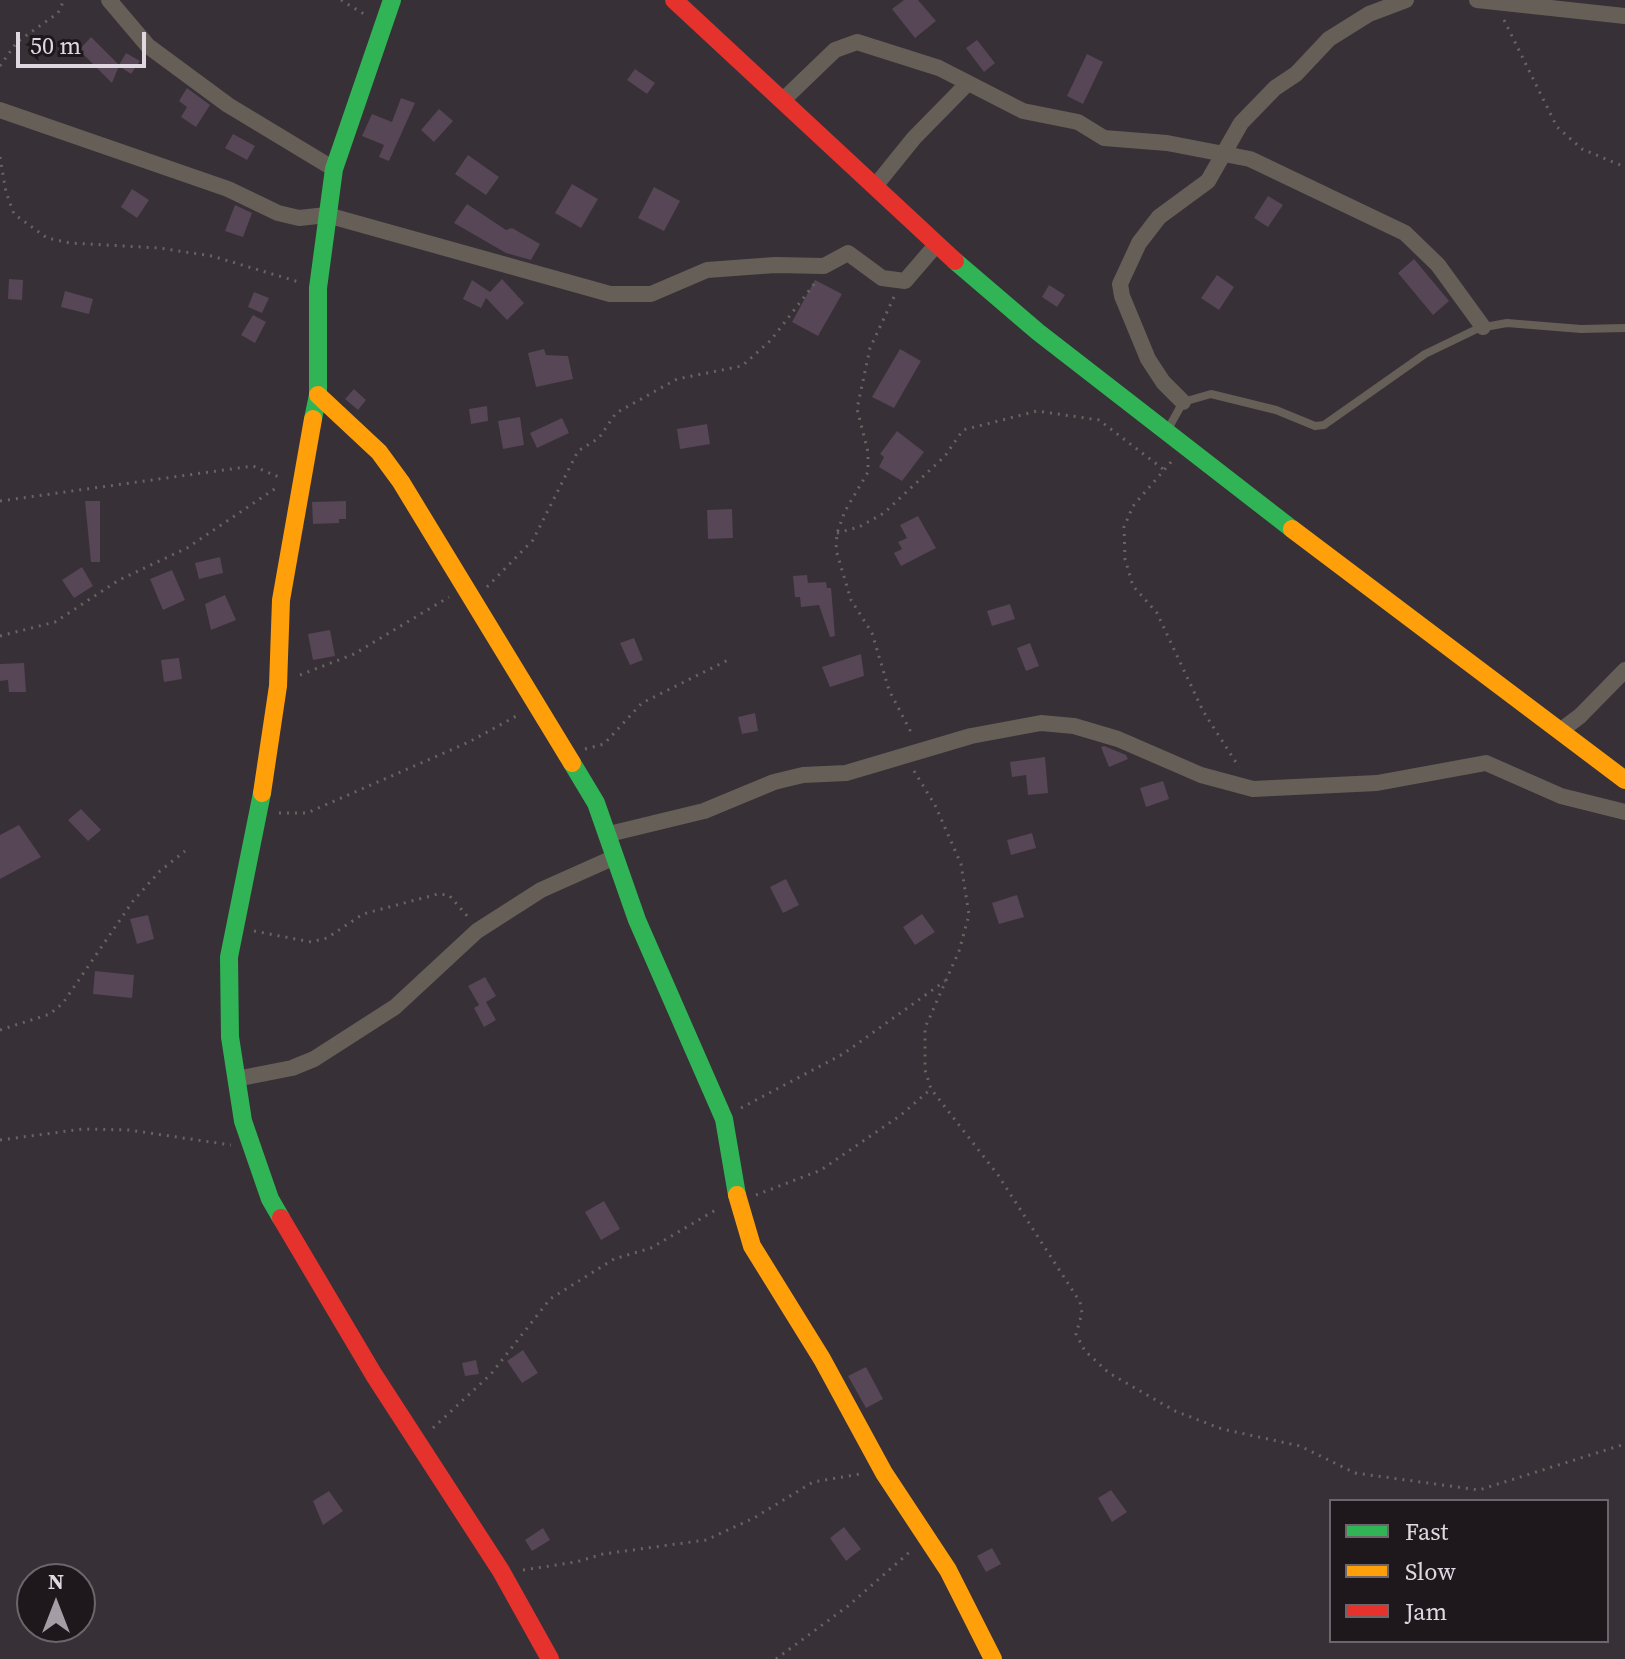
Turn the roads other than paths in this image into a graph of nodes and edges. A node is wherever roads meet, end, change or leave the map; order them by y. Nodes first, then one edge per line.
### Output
1 (109, 0) edge
2 (392, 0) edge
3 (674, 0) edge
4 (1406, 0) edge
5 (1484, 1) edge
6 (1625, 16) edge
7 (967, 84) junction
8 (782, 101) junction
9 (0, 110) edge
10 (1225, 153) junction
11 (334, 169) junction
12 (876, 185) junction
13 (327, 215) junction
14 (936, 245) junction
15 (1483, 327) junction
16 (1625, 328) edge
17 (318, 395) junction
18 (1183, 402) junction
19 (1166, 433) junction
20 (1625, 670) edge
21 (1560, 731) junction
22 (1625, 780) edge
23 (1625, 812) edge
24 (609, 834) junction
25 (615, 857) junction
26 (236, 1079) junction
27 (550, 1659) edge
28 (993, 1659) edge

1 - 11 street
2 - 11 street
3 - 8 street
4 - 10 street
5 - 6 street
7 - 8 street
7 - 10 street
7 - 12 street
8 - 12 street
9 - 13 street
10 - 15 street
10 - 18 street
11 - 13 street
12 - 14 street
13 - 14 street
13 - 17 street
14 - 19 street
15 - 16 lane
15 - 18 lane
17 - 24 street
17 - 26 street
18 - 19 lane
19 - 21 street
20 - 21 street
21 - 22 street
23 - 24 street
24 - 25 street
25 - 26 street
25 - 28 street
26 - 27 street

